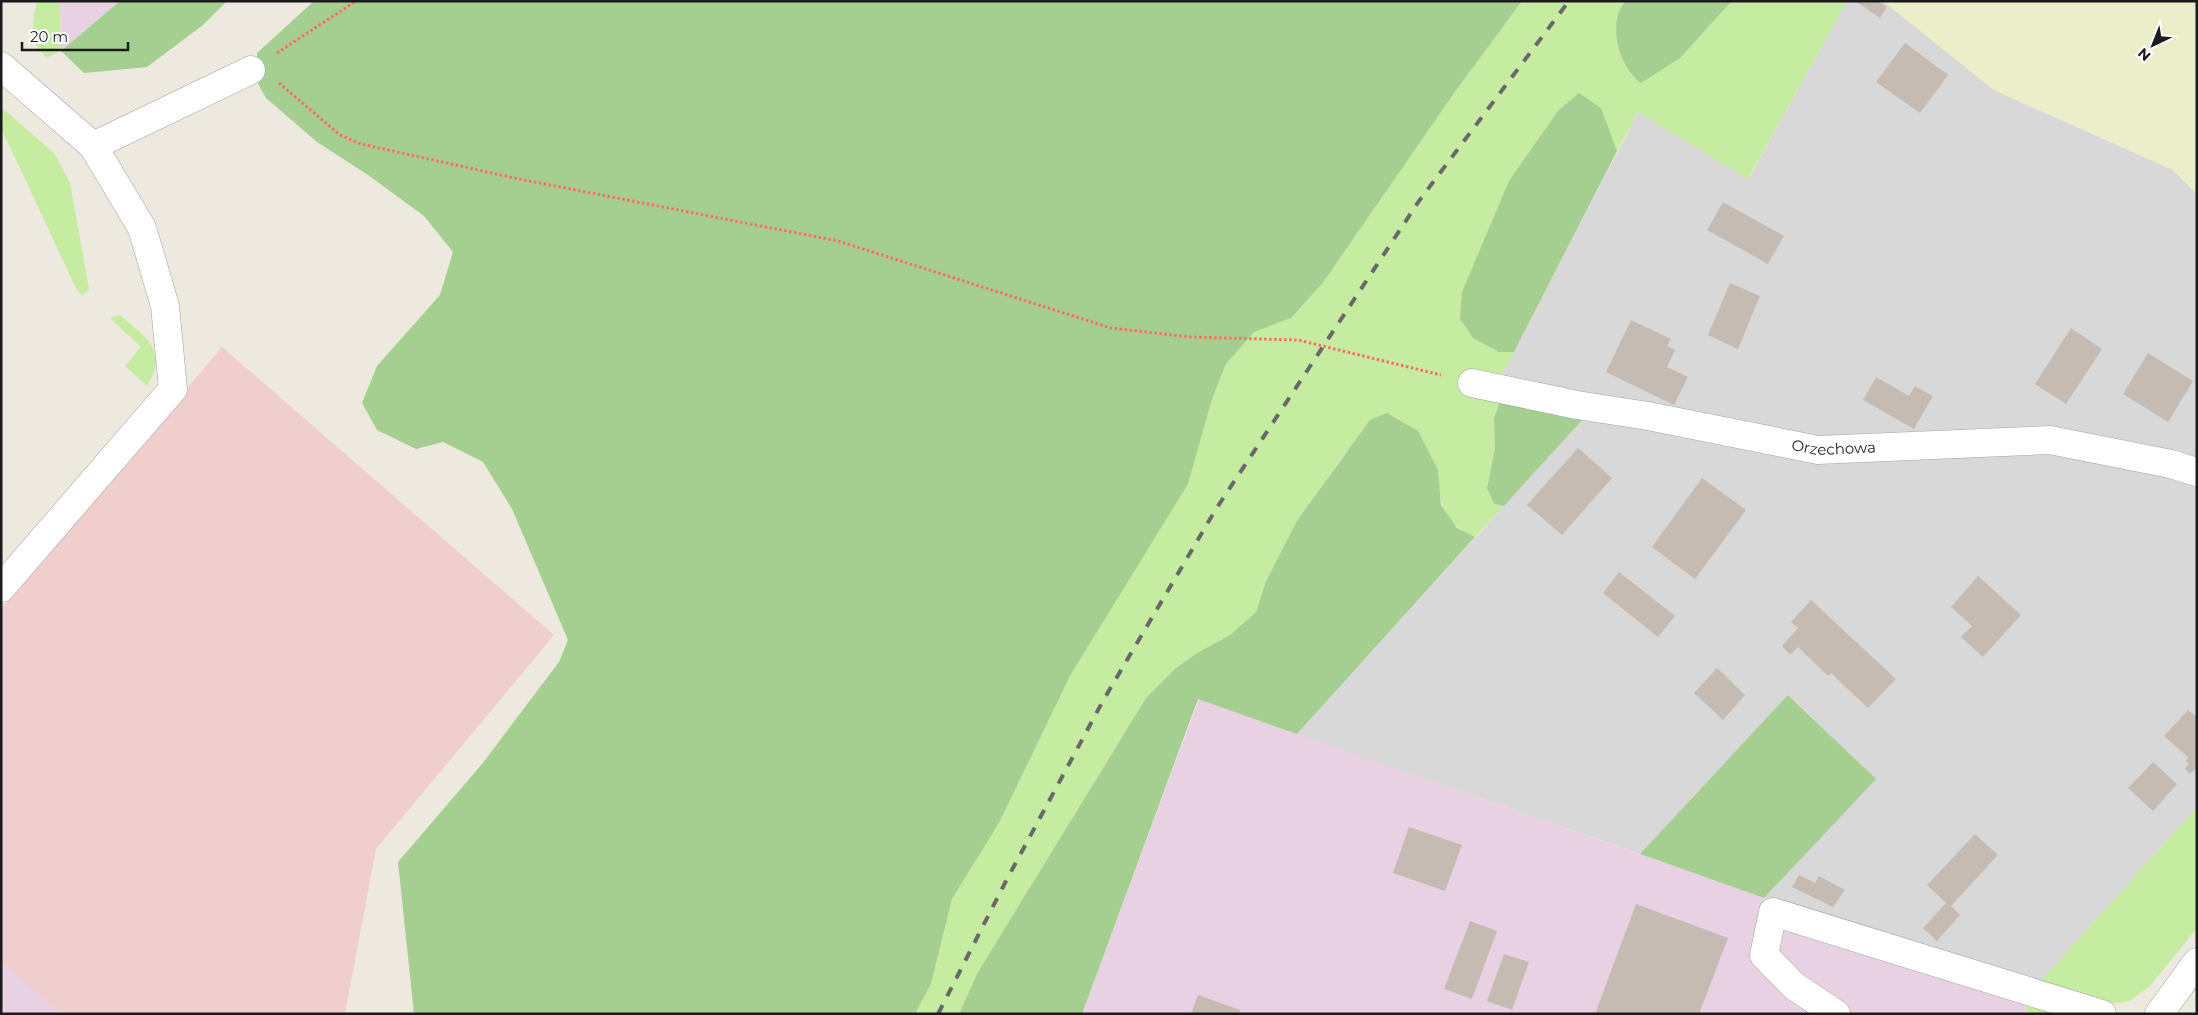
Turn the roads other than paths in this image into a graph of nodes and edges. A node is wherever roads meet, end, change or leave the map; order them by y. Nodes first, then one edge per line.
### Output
1 (1, 66) edge
2 (251, 70) road end
3 (93, 146) junction
4 (1472, 383) road end
5 (2197, 472) edge
6 (1, 588) edge
7 (2197, 962) edge
8 (1836, 1014) edge
9 (2102, 1014) edge
10 (2159, 1014) edge

1 - 3 street
2 - 3 street
3 - 6 street
4 - 5 street, Orzechowa
7 - 10 street
8 - 9 street

